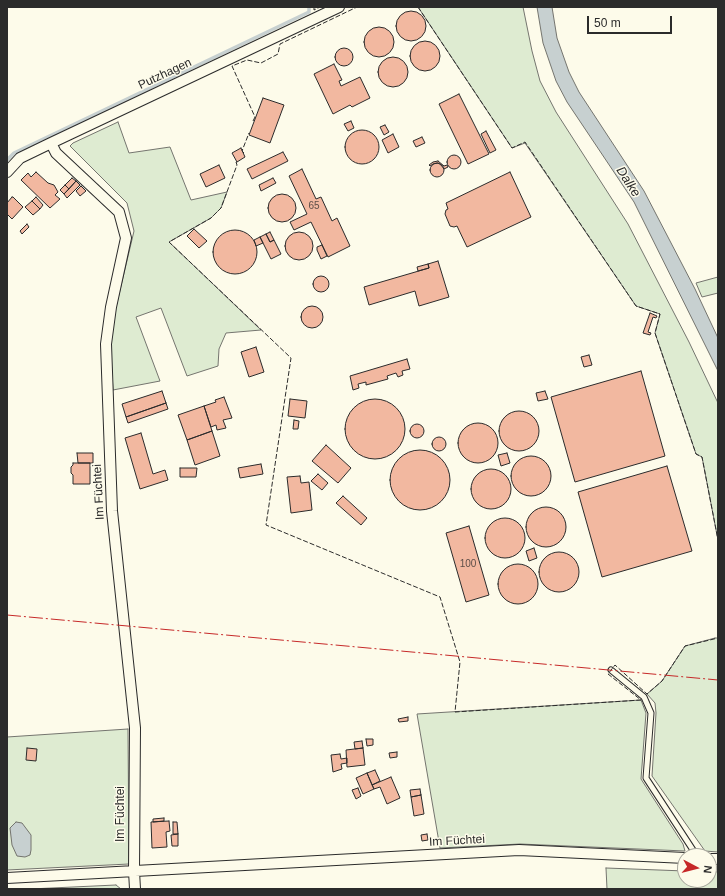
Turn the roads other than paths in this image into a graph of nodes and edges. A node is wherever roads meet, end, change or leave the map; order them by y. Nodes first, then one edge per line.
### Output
1 (339, 7) edge
2 (51, 142) junction
3 (7, 172) edge
4 (611, 670) dead end
5 (693, 848) edge
6 (677, 858) edge
7 (134, 872) junction
8 (7, 878) edge
9 (135, 889) edge

1 - 2 street, Putzhagen
2 - 3 street, Putzhagen
2 - 7 street, Im Füchtei
4 - 5 lane
6 - 7 street, Im Füchtei
7 - 8 street, Im Füchtei
7 - 9 street

